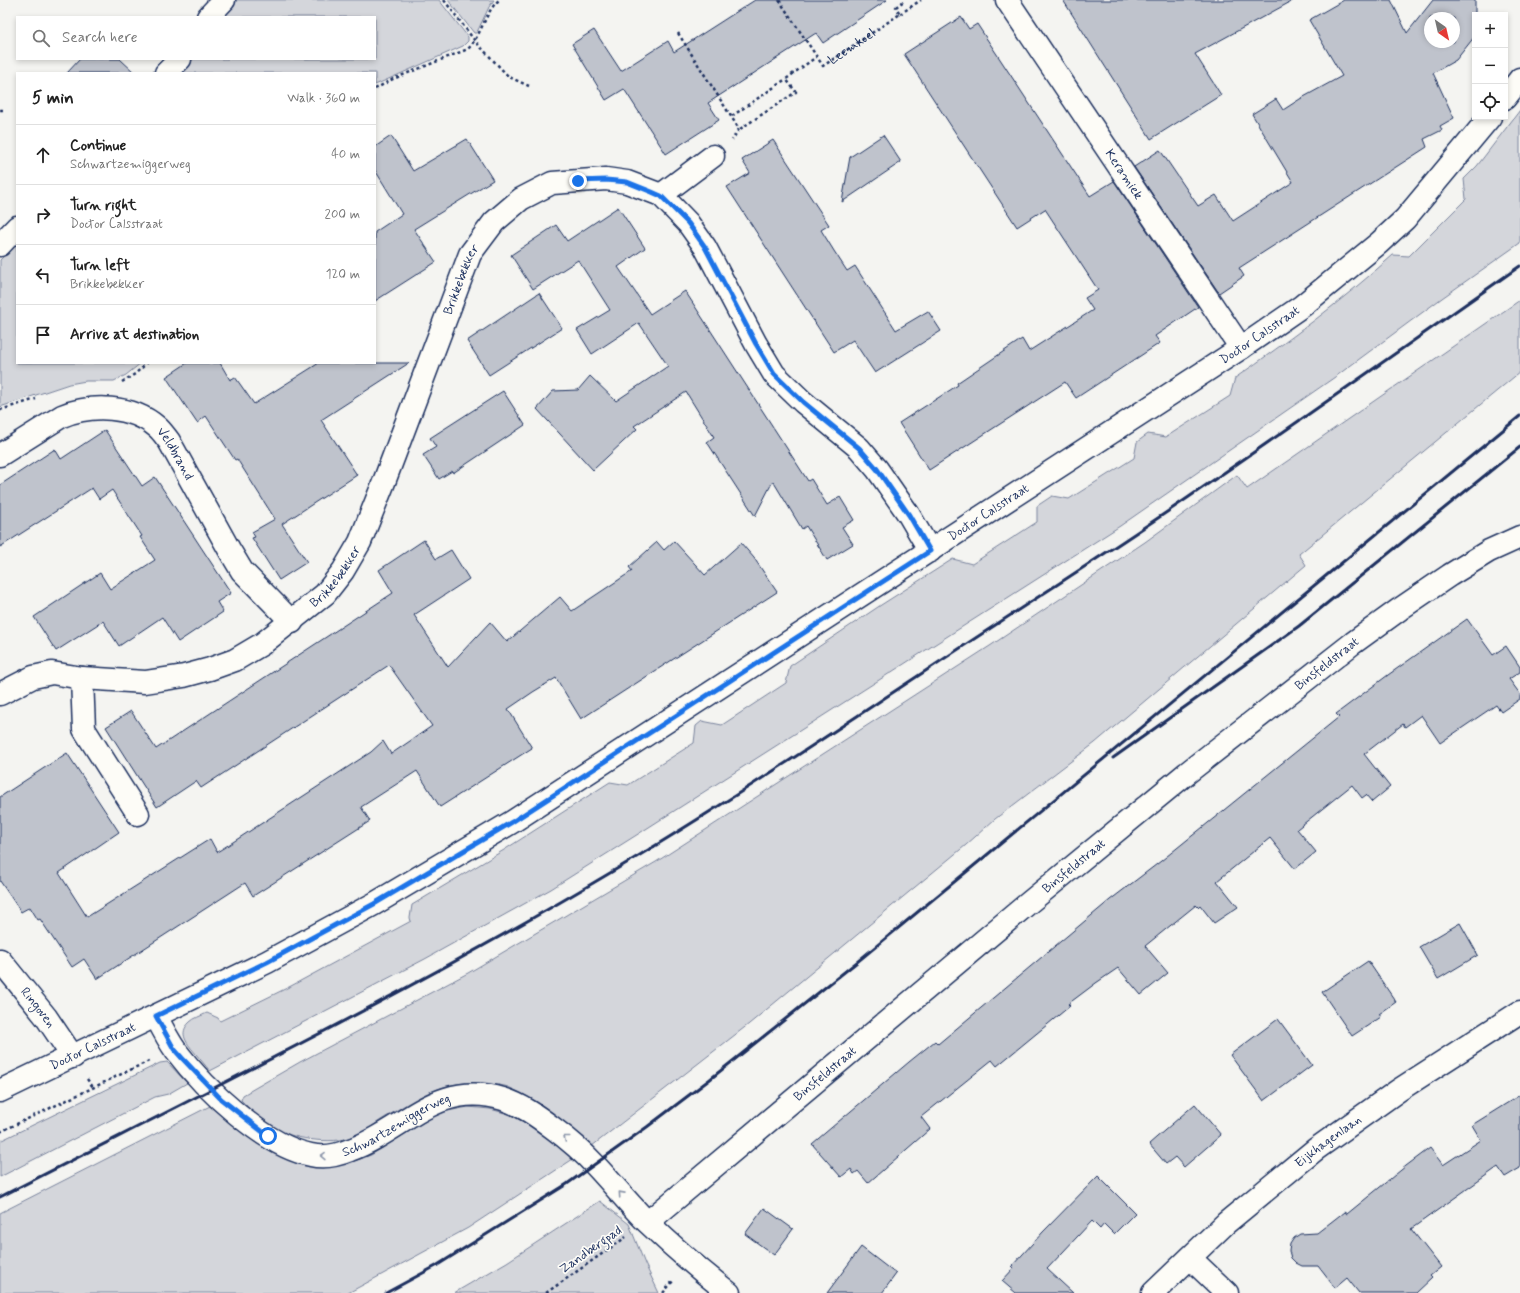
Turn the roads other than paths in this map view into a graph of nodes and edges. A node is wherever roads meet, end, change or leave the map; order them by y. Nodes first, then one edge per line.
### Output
1 (224, 0) edge
2 (1008, 0) edge
3 (209, 16) edge
4 (179, 60) edge
5 (167, 72) edge
6 (1520, 79) edge
7 (1508, 94) edge
8 (1488, 120) edge
9 (712, 156) road end
10 (661, 196) junction
11 (16, 228) edge
12 (0, 245) edge
13 (1241, 348) junction
14 (0, 455) edge
15 (1520, 537) edge
16 (930, 551) junction
17 (292, 622) junction
18 (82, 678) junction
19 (0, 694) edge
20 (138, 814) dead end
21 (0, 960) edge
22 (1520, 1012) edge
23 (156, 1016) junction
24 (72, 1056) junction
25 (0, 1091) edge
26 (648, 1222) junction
27 (1190, 1258) junction
28 (729, 1293) edge
29 (1153, 1293) edge
30 (1227, 1293) edge

1 - 3 street
2 - 13 street, Keramiek
4 - 5 street
6 - 7 street
8 - 13 street, Doctor Calsstraat
9 - 10 street
10 - 16 street, Brikkebekker
10 - 17 street, Brikkebekker
11 - 12 street
13 - 16 street, Doctor Calsstraat
14 - 17 street, Veldbrand
15 - 26 street, Binsfeldstraat
16 - 23 street, Doctor Calsstraat
17 - 18 street, Brikkebekker
18 - 19 street, Brikkebekker
18 - 20 street
21 - 24 street, Ringoven
22 - 27 street, Eijkhagenlaan
23 - 24 street, Doctor Calsstraat
26 -> 23 street, Schwartzemiggerweg
24 - 25 street, Doctor Calsstraat
26 - 28 street, Schwartzemiggerweg
27 - 29 street, Eijkhagenlaan
27 - 30 street

